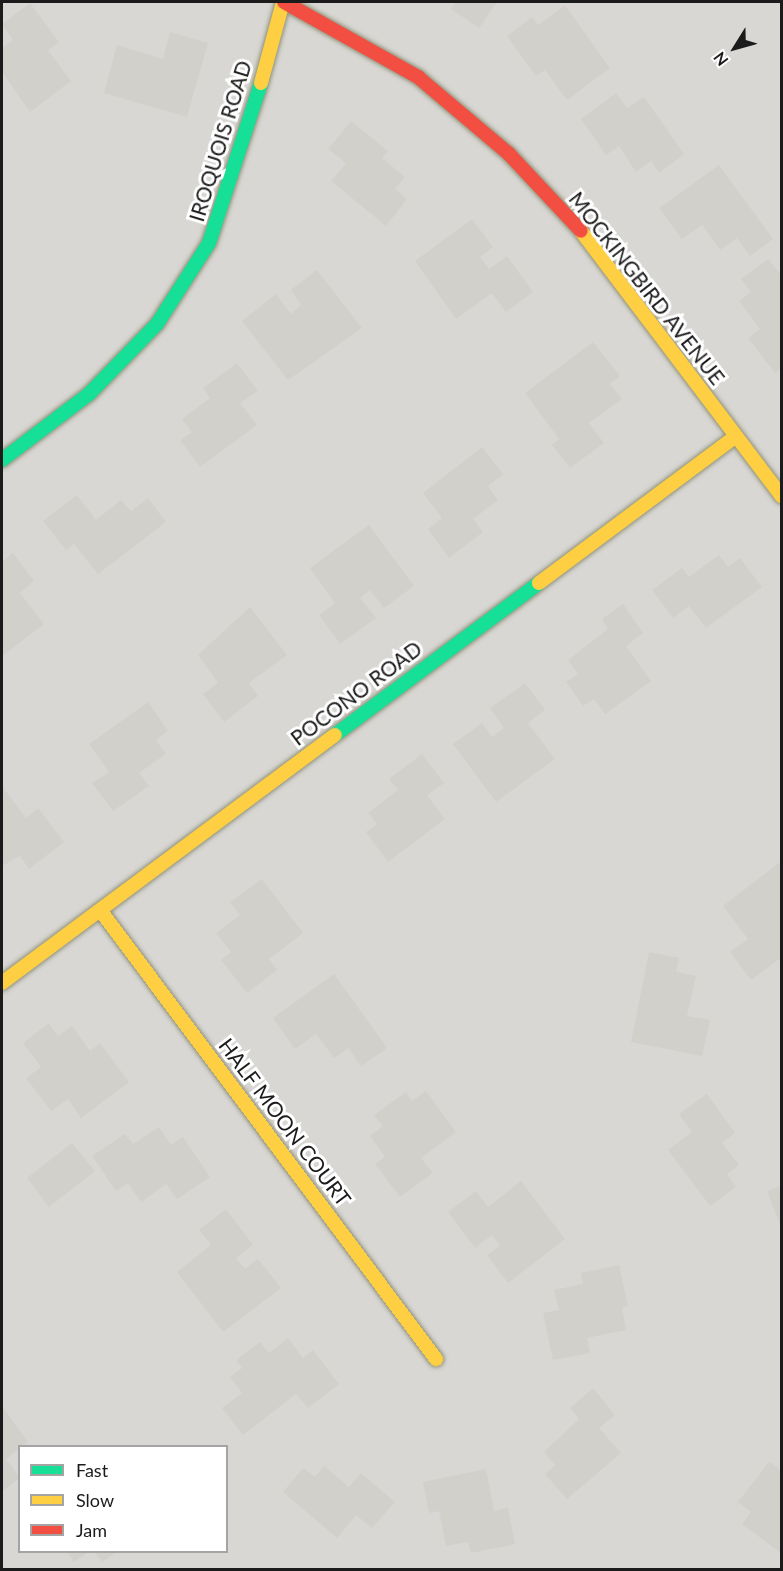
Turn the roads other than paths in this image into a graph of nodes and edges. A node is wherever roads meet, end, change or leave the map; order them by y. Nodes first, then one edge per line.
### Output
1 (284, 2) edge
2 (735, 436) junction
3 (2, 460) edge
4 (782, 497) edge
5 (100, 910) junction
6 (2, 983) edge
7 (436, 1359) dead end

1 - 2 street, MOCKINGBIRD AVENUE
1 - 3 street, IROQUOIS ROAD
2 - 4 street, MOCKINGBIRD AVENUE
2 - 5 street, POCONO ROAD
5 - 6 street, POCONO ROAD
5 - 7 street, HALF MOON COURT

